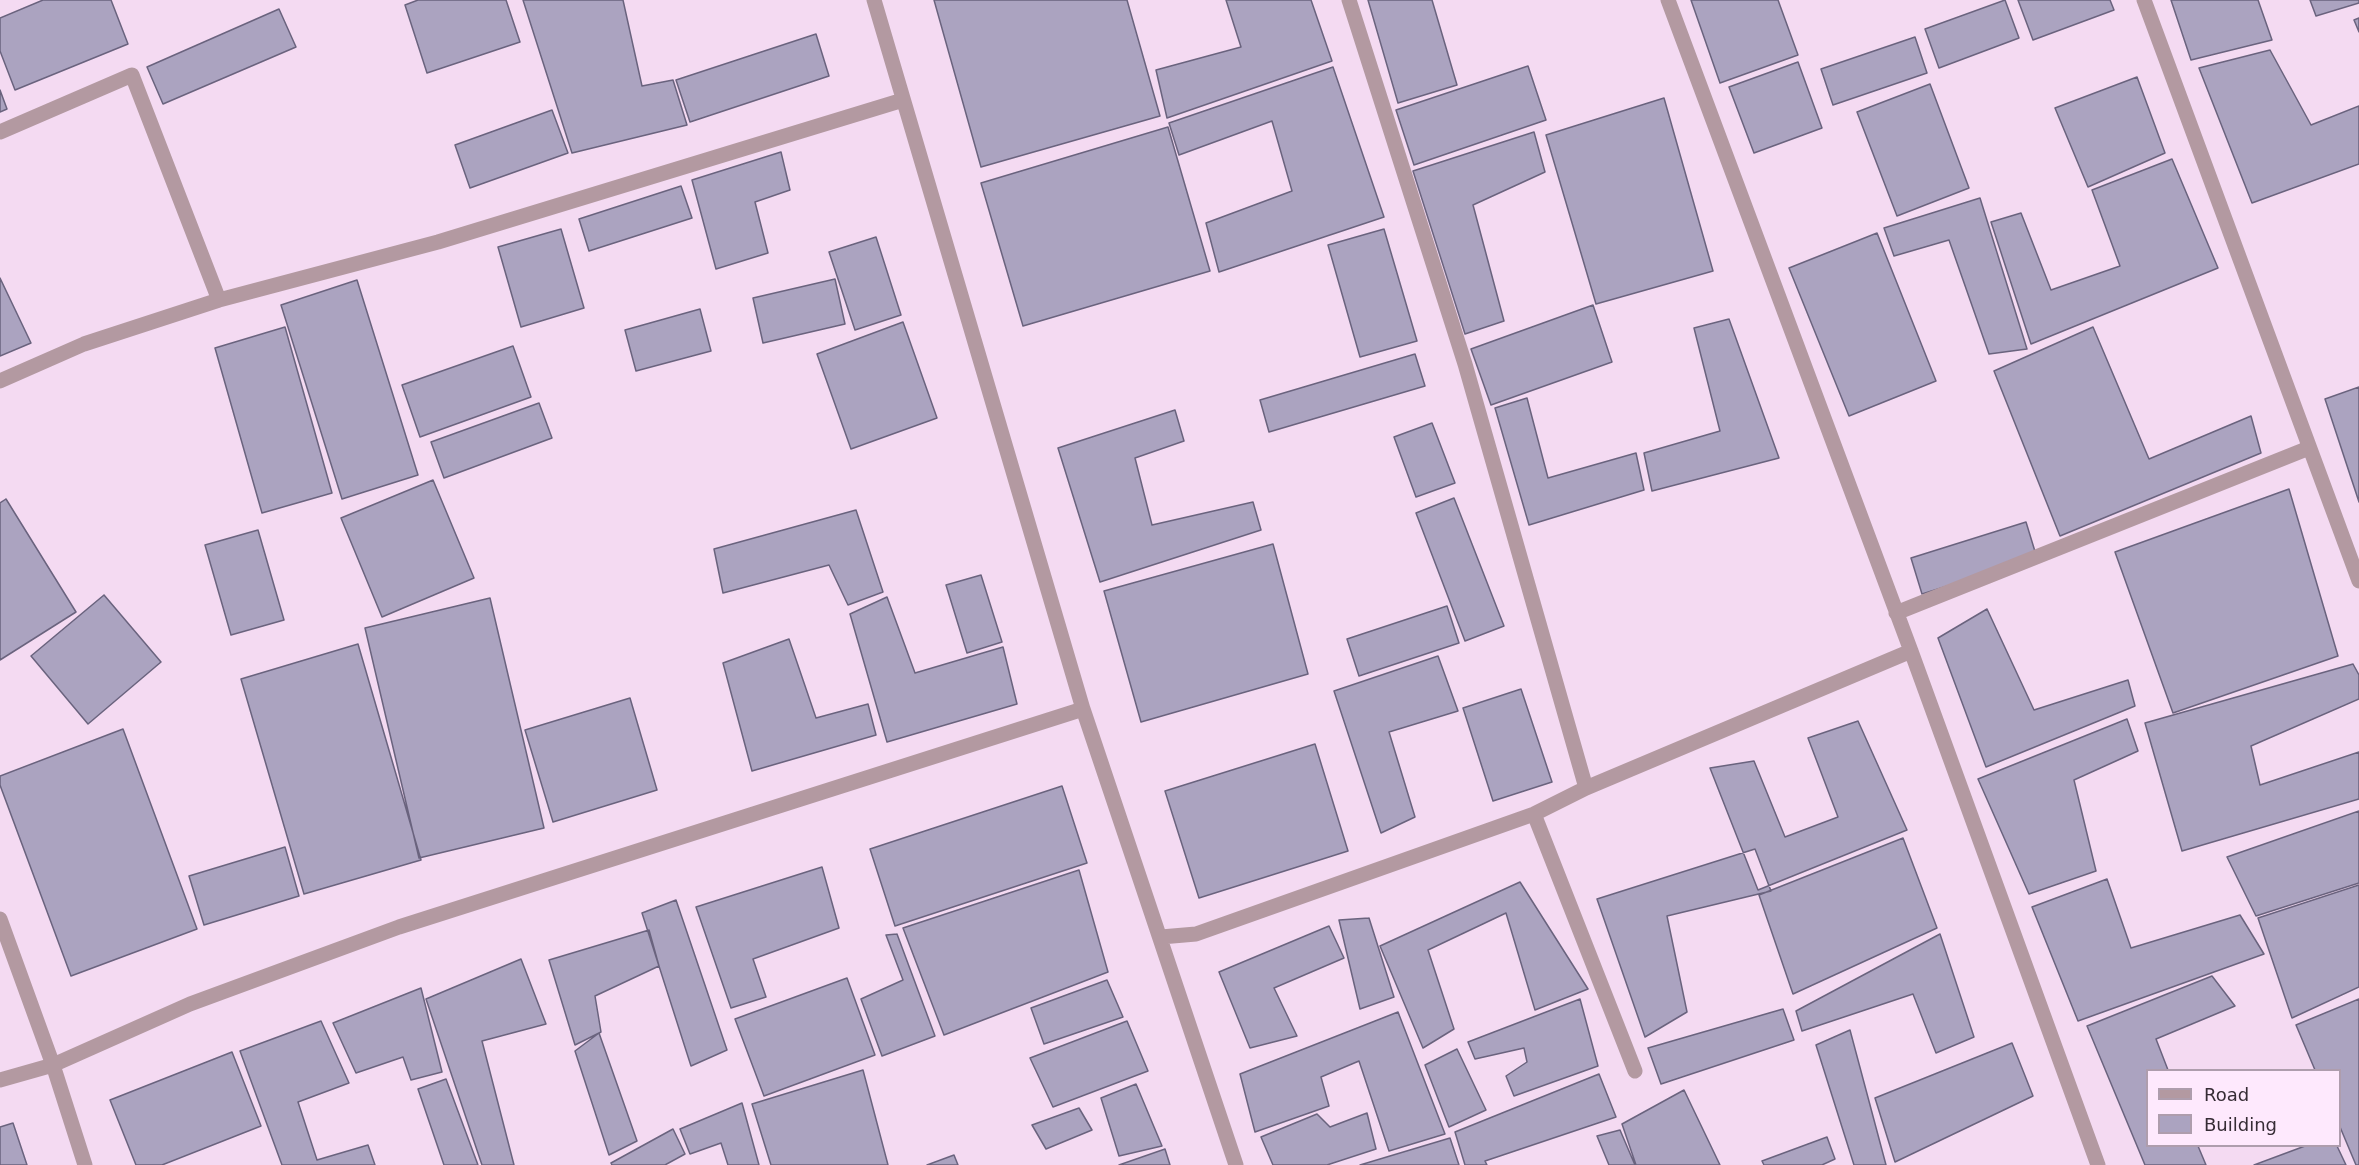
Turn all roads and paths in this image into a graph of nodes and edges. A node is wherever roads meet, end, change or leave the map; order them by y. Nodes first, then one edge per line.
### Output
1 (873, 0) edge
2 (1349, 0) edge
3 (1668, 0) edge
4 (2144, 0) edge
5 (903, 100) junction
6 (0, 132) edge
7 (219, 300) junction
8 (0, 381) edge
9 (2309, 448) junction
10 (2359, 581) edge
11 (1896, 613) junction
12 (1911, 651) junction
13 (1083, 710) junction
14 (1586, 788) junction
15 (1534, 814) junction
16 (0, 919) edge
17 (1161, 937) junction
18 (53, 1065) junction
19 (1635, 1071) dead end
20 (0, 1080) edge
21 (85, 1165) edge
22 (1236, 1165) edge
23 (2098, 1165) edge

1 - 5 street
2 - 14 street
3 - 11 street
4 - 9 street
5 - 7 street
5 - 13 street
6 - 7 street
7 - 8 street
9 - 10 street
9 - 11 street
11 - 12 street
12 - 14 street
12 - 23 street
13 - 17 street
13 - 18 street
14 - 15 street
15 - 17 street
15 - 19 street
16 - 18 street
17 - 22 street
18 - 20 street
18 - 21 street

